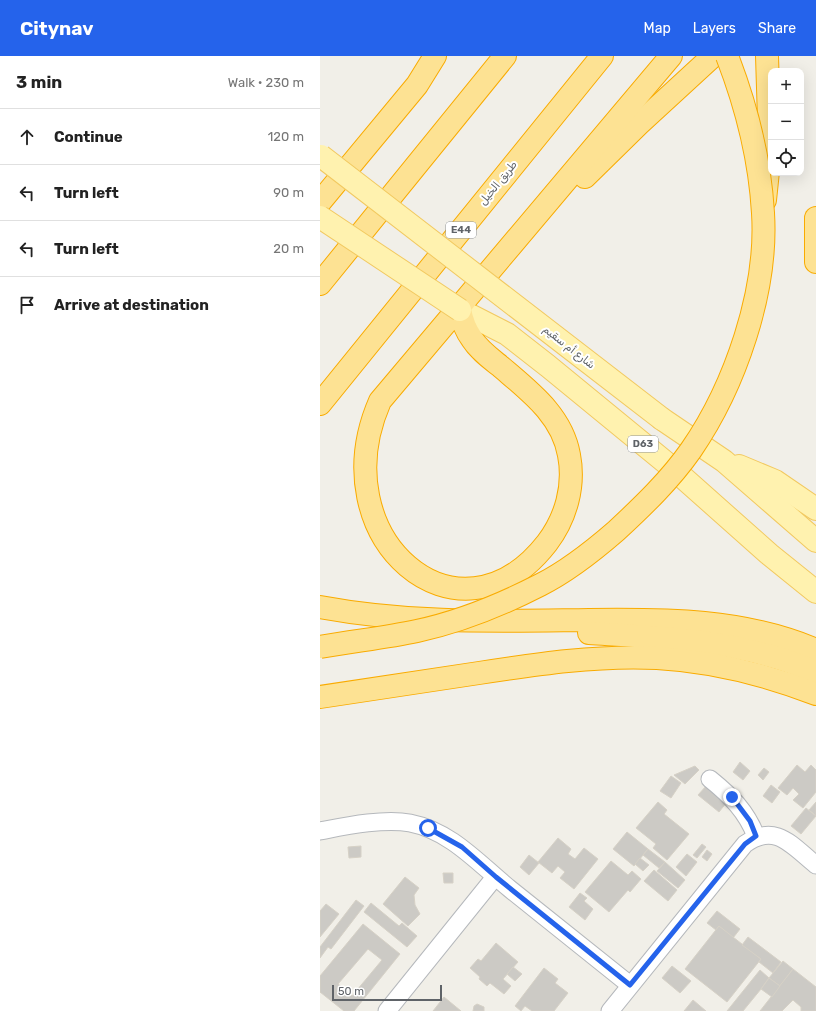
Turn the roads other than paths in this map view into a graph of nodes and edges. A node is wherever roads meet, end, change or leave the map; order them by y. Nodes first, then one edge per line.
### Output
1 (434, 56) edge
2 (505, 56) edge
3 (602, 56) edge
4 (671, 56) edge
5 (712, 56) edge
6 (727, 56) edge
7 (768, 56) edge
8 (320, 155) edge
9 (320, 202) edge
10 (763, 213) junction
11 (320, 216) edge
12 (816, 223) edge
13 (517, 237) junction
14 (816, 262) edge
15 (320, 284) edge
16 (460, 310) junction
17 (320, 404) edge
18 (724, 462) junction
19 (816, 509) edge
20 (816, 541) edge
21 (816, 592) edge
22 (320, 607) edge
23 (517, 621) junction
24 (320, 647) edge
25 (816, 650) edge
26 (816, 672) edge
27 (816, 694) edge
28 (320, 697) edge
29 (710, 779) dead end
30 (320, 831) edge
31 (756, 836) junction
32 (816, 865) edge
33 (496, 877) junction
34 (630, 985) junction
35 (387, 1011) edge
36 (610, 1011) edge

1 - 9 highway
2 - 15 highway
3 - 17 highway, طريق الخيل / E44
4 - 13 highway
5 - 13 highway
6 - 10 highway, bridge
7 - 10 highway, bridge
8 - 18 main road, شارع أم سقيم / D63, bridge
10 - 24 highway, bridge
11 - 16 main road, D63, bridge
12 - 14 highway
13 - 16 highway
16 - 21 main road, D63
18 - 19 main road
18 - 20 main road, شارع أم سقيم / D63
22 - 23 highway
23 - 25 highway
23 - 26 highway
27 - 28 highway
29 - 31 street
30 - 33 street
31 - 32 street
31 - 34 street
33 - 34 street
33 - 35 street
34 - 36 street

